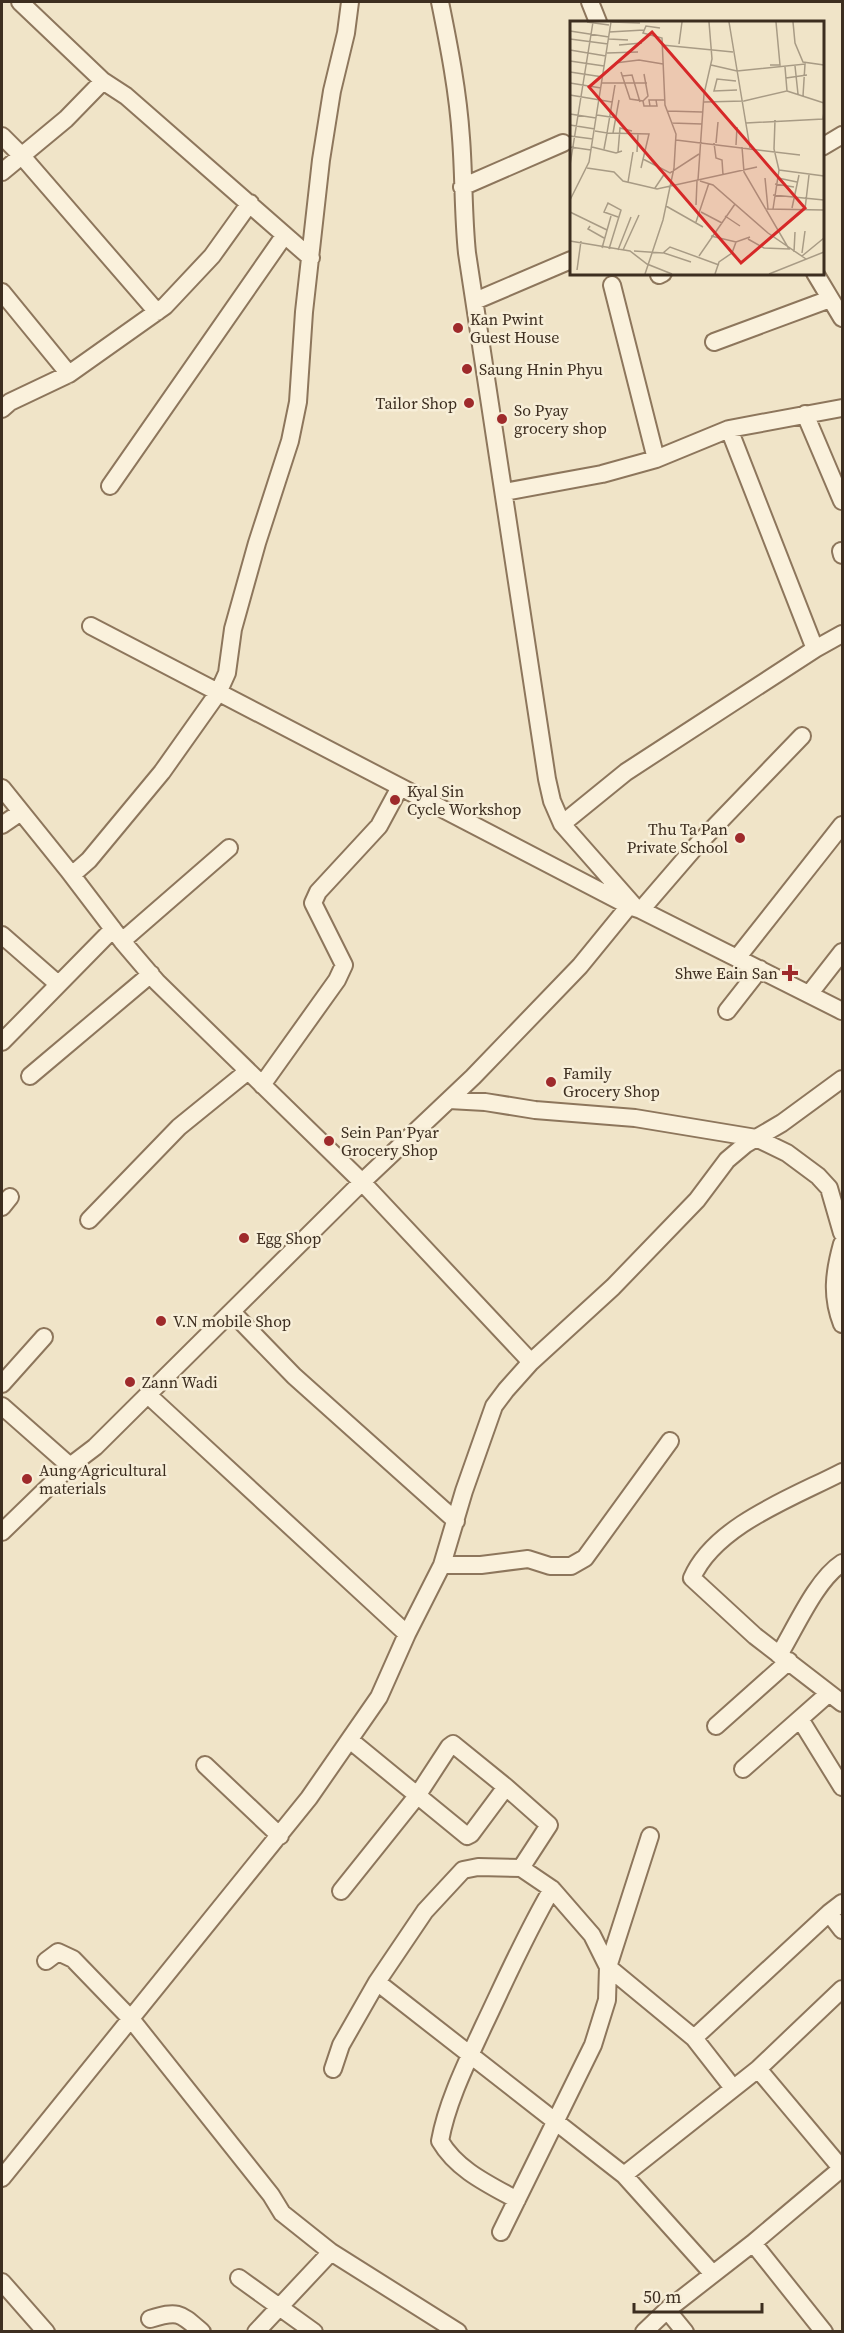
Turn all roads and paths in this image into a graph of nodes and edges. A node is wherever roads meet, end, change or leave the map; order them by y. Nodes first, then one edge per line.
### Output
1 (20, 2) edge
2 (350, 2) edge
3 (440, 2) edge
4 (590, 2) edge
5 (598, 21) edge
6 (103, 81) junction
7 (843, 135) edge
8 (2, 136) edge
9 (563, 143) dead end
10 (823, 146) edge
11 (21, 155) junction
12 (2, 172) edge
13 (462, 187) junction
14 (250, 202) junction
15 (284, 236) junction
16 (311, 258) junction
17 (570, 260) edge
18 (816, 274) edge
19 (612, 285) dead end
20 (2, 292) edge
21 (830, 299) junction
22 (475, 301) junction
23 (157, 312) junction
24 (843, 318) edge
25 (714, 342) dead end
26 (69, 374) junction
27 (4, 400) edge
28 (843, 408) edge
29 (805, 414) junction
30 (729, 429) junction
31 (656, 459) junction
32 (110, 486) dead end
33 (504, 492) junction
34 (843, 501) edge
35 (91, 626) dead end
36 (843, 634) edge
37 (815, 649) junction
38 (218, 693) junction
39 (802, 736) dead end
40 (400, 787) junction
41 (2, 788) edge
42 (21, 812) junction
43 (562, 824) junction
44 (2, 825) edge
45 (843, 825) edge
46 (229, 848) dead end
47 (72, 875) junction
48 (635, 908) junction
49 (2, 935) edge
50 (117, 935) junction
51 (843, 951) edge
52 (737, 958) junction
53 (760, 969) junction
54 (151, 974) junction
55 (58, 984) junction
56 (810, 993) junction
57 (727, 1011) dead end
58 (843, 1011) edge
59 (2, 1042) edge
60 (248, 1071) junction
61 (30, 1076) dead end
62 (843, 1079) edge
63 (262, 1085) junction
64 (448, 1100) junction
65 (756, 1138) junction
66 (362, 1182) junction
67 (836, 1187) edge
68 (89, 1220) dead end
69 (843, 1233) edge
70 (843, 1244) edge
71 (232, 1312) junction
72 (843, 1324) edge
73 (44, 1337) dead end
74 (531, 1362) junction
75 (2, 1384) edge
76 (148, 1395) junction
77 (2, 1406) edge
78 (670, 1441) dead end
79 (70, 1466) junction
80 (843, 1472) edge
81 (456, 1521) junction
82 (5, 1524) edge
83 (843, 1563) edge
84 (442, 1565) junction
85 (407, 1634) junction
86 (784, 1658) junction
87 (828, 1694) junction
88 (843, 1703) edge
89 (800, 1719) junction
90 (716, 1726) dead end
91 (351, 1741) junction
92 (205, 1765) dead end
93 (743, 1769) dead end
94 (506, 1787) junction
95 (843, 1787) edge
96 (417, 1796) junction
97 (279, 1836) junction
98 (650, 1836) dead end
99 (520, 1868) junction
100 (552, 1889) junction
101 (341, 1891) dead end
102 (836, 1908) edge
103 (843, 1930) edge
104 (45, 1961) dead end
105 (608, 1967) junction
106 (377, 1983) junction
107 (843, 1989) edge
108 (131, 2019) junction
109 (694, 2038) junction
110 (471, 2055) junction
111 (333, 2069) dead end
112 (758, 2069) junction
113 (734, 2088) junction
114 (554, 2123) junction
115 (5, 2168) edge
116 (842, 2168) edge
117 (624, 2175) junction
118 (517, 2200) junction
119 (501, 2232) dead end
120 (753, 2243) junction
121 (331, 2252) junction
122 (713, 2274) junction
123 (239, 2278) dead end
124 (2, 2282) edge
125 (280, 2307) junction
126 (667, 2310) junction
127 (150, 2319) dead end
128 (46, 2331) edge
129 (202, 2331) edge
130 (256, 2331) edge
131 (314, 2331) edge
132 (458, 2331) edge
133 (644, 2331) edge
134 (685, 2331) edge
135 (824, 2331) edge

1 - 6 street
2 - 16 street
3 - 13 street
4 - 5 street
6 - 11 street
6 - 14 street
7 - 10 street
8 - 11 street
9 - 13 street
11 - 12 street
11 - 23 street
13 - 22 street
14 - 15 street
14 - 23 street
15 - 16 street
15 - 32 street
16 - 38 street
17 - 22 street
18 - 21 street
19 - 31 street
20 - 26 street
21 - 24 street
21 - 25 street
22 - 33 street
23 - 26 street
26 - 27 street
28 - 29 street
29 - 30 street
29 - 34 street
30 - 31 street
30 - 37 street
31 - 33 street
33 - 43 street
35 - 38 street
36 - 37 street
37 - 43 street
38 - 40 street
38 - 47 street
39 - 48 street
40 - 48 street
40 - 63 street
41 - 42 street
42 - 44 street
42 - 47 street
43 - 48 street
45 - 52 street
46 - 50 street
47 - 50 street
48 - 52 street
48 - 64 street
49 - 55 street
50 - 54 street
50 - 55 street
51 - 56 street
52 - 53 street
53 - 56 street
53 - 57 street
54 - 60 street
54 - 61 street
55 - 59 street
56 - 58 street
60 - 63 street
60 - 68 street
62 - 65 street
63 - 66 street
64 - 65 street
64 - 66 street
65 - 67 street
65 - 74 street
66 - 71 street
66 - 74 street
67 - 69 street
70 - 72 street
71 - 76 street
71 - 81 street
73 - 75 street
74 - 81 street
76 - 79 street
76 - 85 street
77 - 79 street
78 - 84 street
79 - 82 street
80 - 86 street
81 - 84 street
83 - 86 street
84 - 85 street
85 - 91 street
86 - 87 street
86 - 90 street
87 - 88 street
87 - 89 street
89 - 93 street
89 - 95 street
91 - 96 street
91 - 97 street
92 - 97 street
94 - 96 street
94 - 96 street
94 - 99 street
96 - 101 street
97 - 108 street
98 - 105 street
99 - 100 street
99 - 106 street
100 - 105 street
100 - 110 street
102 - 103 street
102 - 109 street
104 - 108 street
105 - 109 street
105 - 114 street
106 - 110 street
106 - 111 street
107 - 112 street
108 - 115 street
108 - 121 street
109 - 113 street
110 - 114 street
110 - 118 street
112 - 113 street
112 - 116 street
113 - 117 street
114 - 117 street
114 - 118 street
116 - 120 street
117 - 122 street
118 - 119 street
120 - 122 street
120 - 135 street
121 - 125 street
121 - 132 street
122 - 126 street
123 - 125 street
124 - 128 street
125 - 130 street
125 - 131 street
126 - 133 street
126 - 134 street
127 - 129 street

